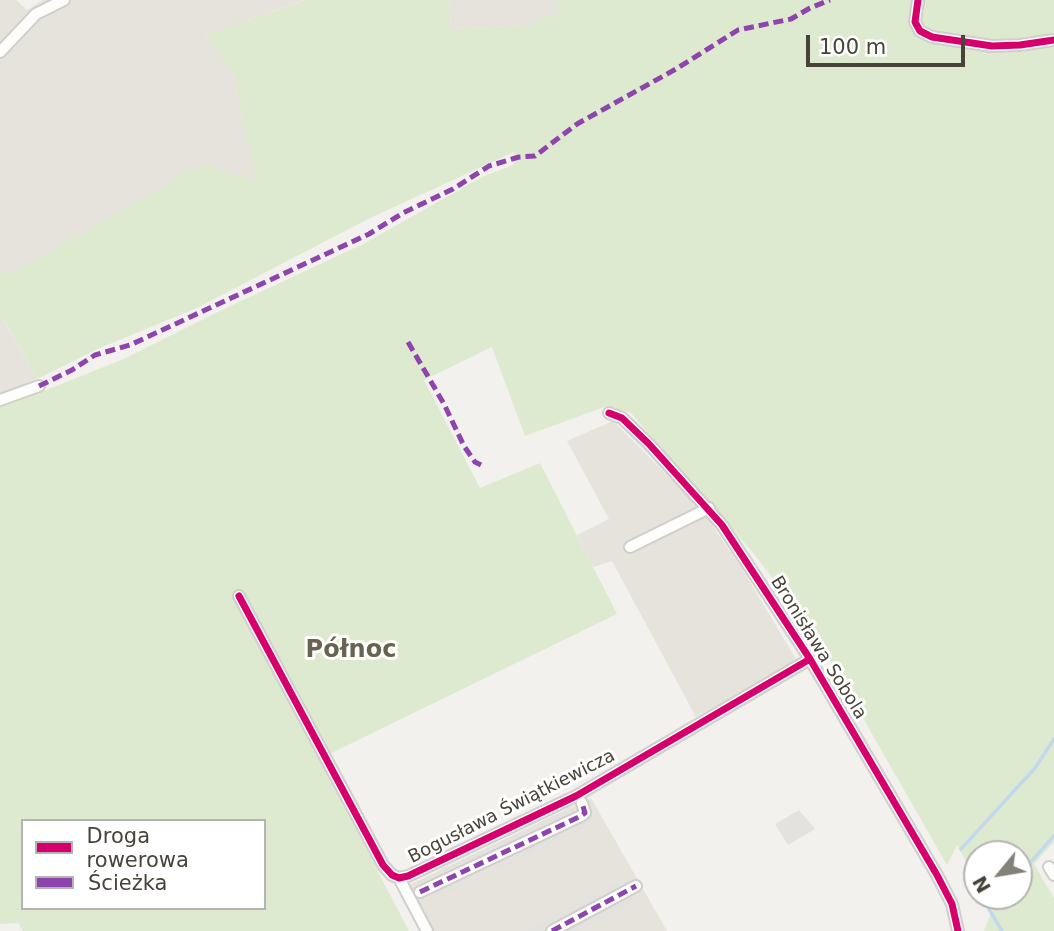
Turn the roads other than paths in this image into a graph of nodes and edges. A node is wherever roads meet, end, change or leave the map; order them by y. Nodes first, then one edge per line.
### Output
1 (65, 0) edge
2 (918, 0) edge
3 (1054, 40) edge
4 (0, 52) edge
5 (39, 386) dead end
6 (0, 400) edge
7 (609, 413) dead end
8 (709, 508) junction
9 (630, 547) dead end
10 (239, 596) dead end
11 (810, 659) junction
12 (582, 803) dead end
13 (430, 866) junction
14 (399, 878) junction
15 (439, 883) junction
16 (636, 886) dead end
17 (420, 892) dead end
18 (427, 931) edge
19 (552, 931) edge
20 (958, 931) edge

1 - 4 street
2 - 3 street
5 - 6 street
7 - 8 street, Bronisława Sobola
8 - 9 street
8 - 11 street, Bronisława Sobola
10 - 14 street, Bogusława Świątkiewicza
11 - 13 street, Bogusława Świątkiewicza
11 - 20 street, Bronisława Sobola
12 - 15 street
13 - 14 street, Bogusława Świątkiewicza
13 - 15 street
14 - 18 street
15 - 17 street
16 - 19 street

